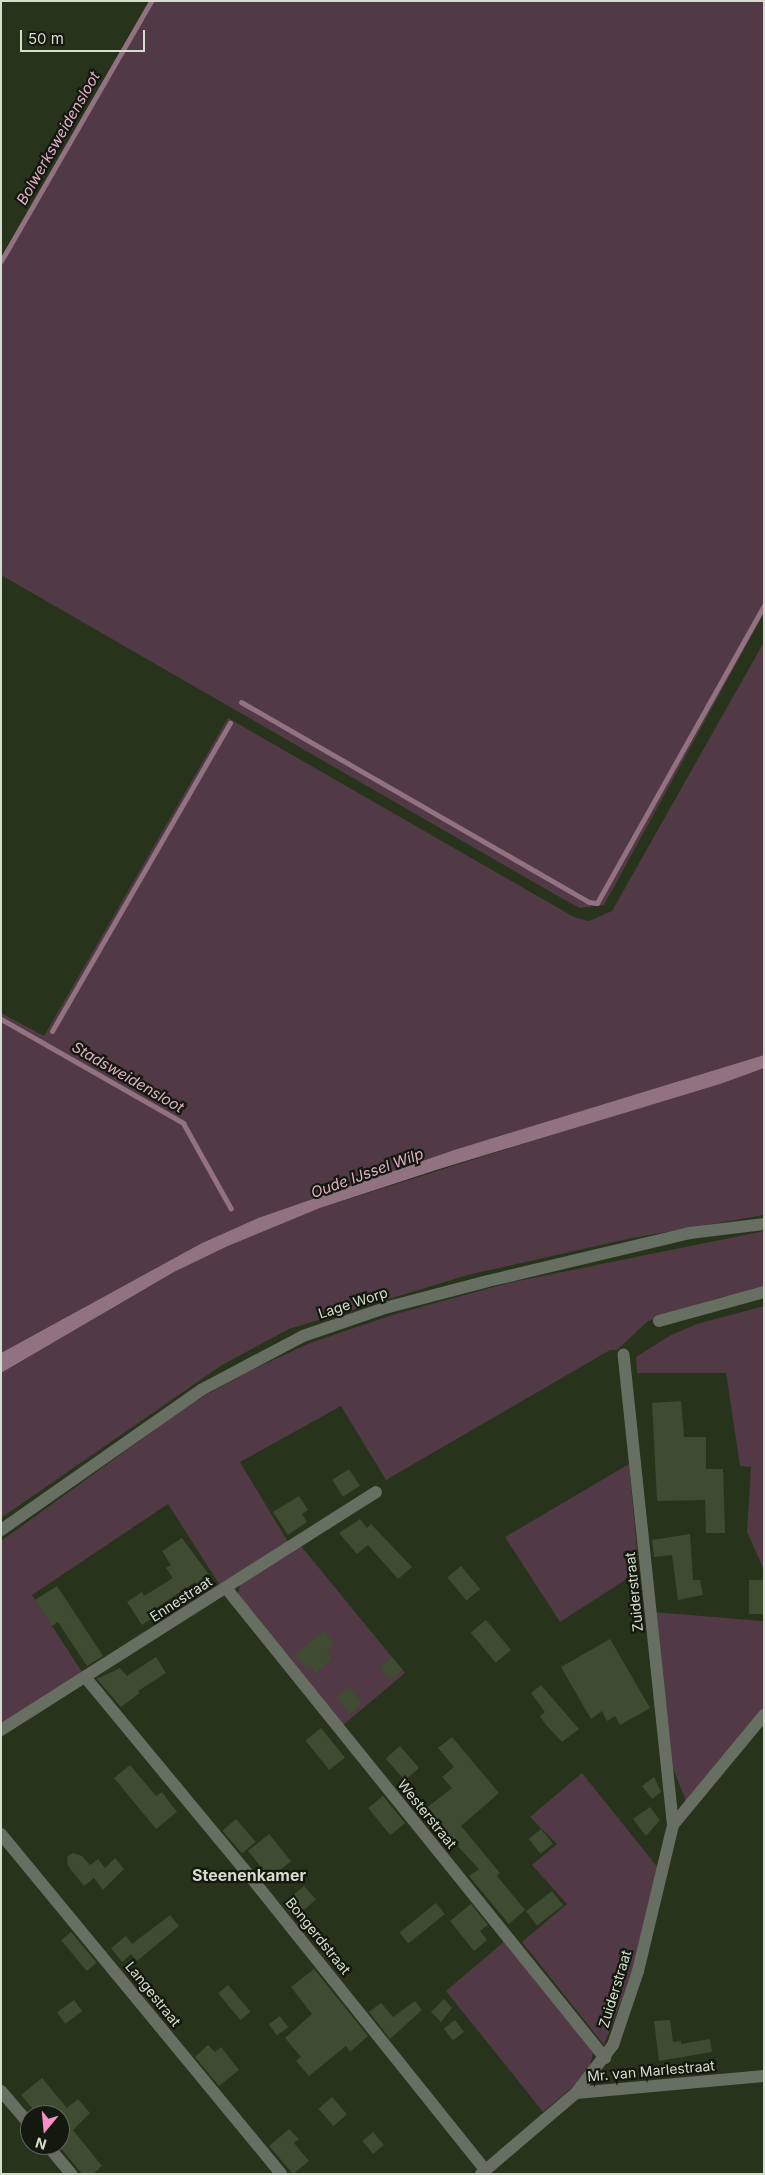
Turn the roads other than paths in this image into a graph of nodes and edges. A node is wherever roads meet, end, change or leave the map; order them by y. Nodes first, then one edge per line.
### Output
1 (764, 1224) edge
2 (764, 1292) edge
3 (659, 1321) dead end
4 (624, 1355) dead end
5 (376, 1492) dead end
6 (1, 1530) edge
7 (226, 1588) junction
8 (85, 1677) junction
9 (764, 1715) edge
10 (1, 1730) edge
11 (672, 1825) junction
12 (1, 1834) edge
13 (605, 2058) junction
14 (764, 2076) edge
15 (1, 2090) edge
16 (576, 2092) junction
17 (20, 2113) edge
18 (55, 2155) edge
19 (483, 2172) edge
20 (71, 2174) edge
21 (281, 2174) edge

1 - 6 street, Lage Worp
2 - 3 street
4 - 11 street, Zuiderstraat
5 - 7 street, Ennestraat
7 - 8 street, Ennestraat
7 - 13 street, Westerstraat
8 - 10 street, Ennestraat
8 - 19 street, Bongerdstraat
9 - 11 street, Zuiderstraat
11 - 13 street, Zuiderstraat
12 - 21 street, Langestraat
13 - 16 street, Zuiderstraat
14 - 16 street, Mr. van Marlestraat
15 - 17 street
16 - 19 street, Mr. van Marlestraat
18 - 20 street

